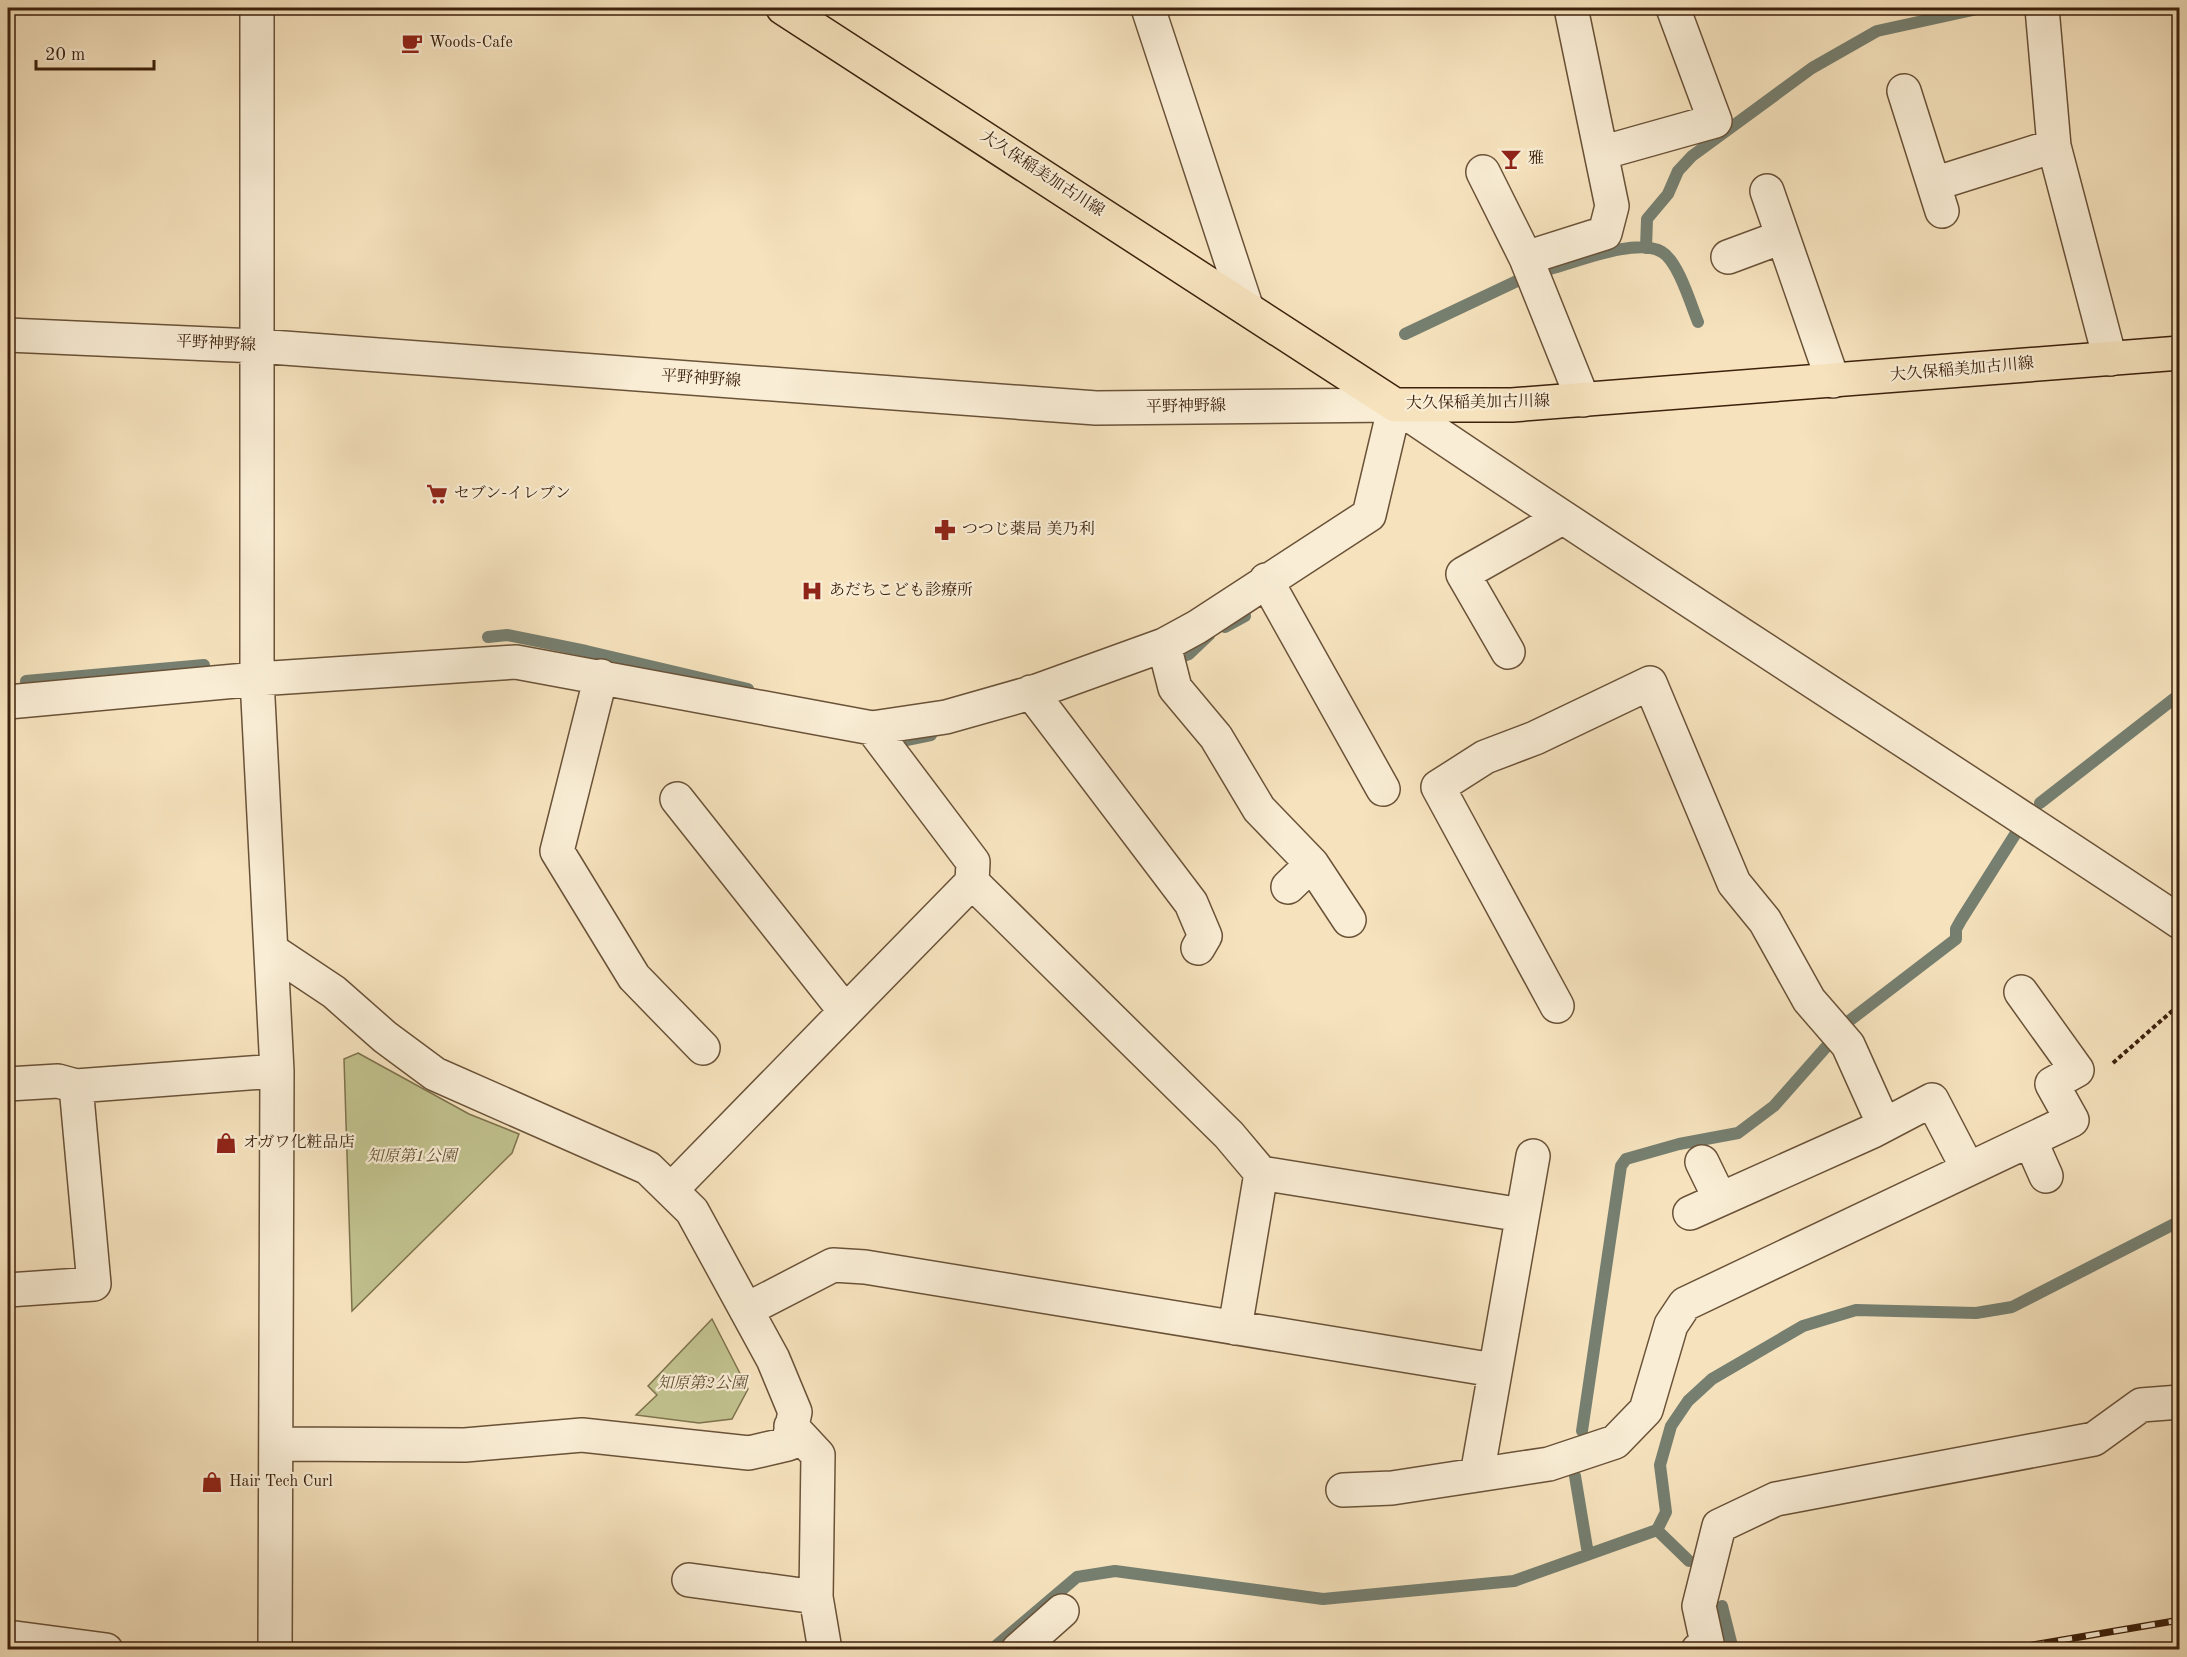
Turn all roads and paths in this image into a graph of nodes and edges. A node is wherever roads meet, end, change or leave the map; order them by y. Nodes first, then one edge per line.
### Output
1 (256, 8) edge
2 (783, 8) edge
3 (1149, 8) edge
4 (1571, 8) edge
5 (1673, 8) edge
6 (2042, 8) edge
7 (1904, 91) dead end
8 (2054, 146) junction
9 (1601, 153) junction
10 (1483, 172) dead end
11 (1767, 191) dead end
12 (1782, 237) junction
13 (1728, 257) dead end
14 (1526, 258) junction
15 (1246, 306) junction
16 (8, 335) edge
17 (257, 346) junction
18 (2180, 353) edge
19 (2110, 359) junction
20 (1833, 381) junction
21 (1583, 400) junction
22 (1395, 405) junction
23 (1562, 518) junction
24 (1266, 580) junction
25 (1508, 652) dead end
26 (1167, 656) junction
27 (601, 676) junction
28 (257, 679) junction
29 (1030, 692) junction
30 (8, 702) edge
31 (872, 728) junction
32 (1383, 789) dead end
33 (677, 799) dead end
34 (1312, 864) junction
35 (972, 882) junction
36 (1287, 887) dead end
37 (1349, 921) dead end
38 (2180, 922) edge
39 (1197, 948) dead end
40 (271, 950) junction
41 (2021, 992) dead end
42 (2180, 1004) edge
43 (1557, 1006) dead end
44 (845, 1011) junction
45 (703, 1048) dead end
46 (2111, 1064) dead end
47 (277, 1071) junction
48 (8, 1084) edge
49 (76, 1086) junction
50 (1884, 1125) junction
51 (2030, 1140) junction
52 (1533, 1156) dead end
53 (1702, 1162) dead end
54 (1968, 1169) junction
55 (1261, 1173) junction
56 (2046, 1176) dead end
57 (671, 1190) junction
58 (1720, 1199) junction
59 (1690, 1213) dead end
60 (1522, 1215) junction
61 (8, 1290) edge
62 (746, 1310) junction
63 (1234, 1328) junction
64 (1494, 1370) junction
65 (2180, 1401) edge
66 (791, 1426) junction
67 (276, 1444) junction
68 (1477, 1475) junction
69 (1343, 1490) dead end
70 (689, 1580) dead end
71 (816, 1597) junction
72 (1062, 1611) dead end
73 (8, 1637) edge
74 (42, 1646) edge
75 (106, 1650) edge
76 (275, 1650) edge
77 (825, 1650) edge
78 (1018, 1650) edge
79 (1698, 1650) edge

1 - 17 street
2 - 15 main road, 大久保稲美加古川線
3 - 15 street
4 - 9 street
5 - 9 street
6 - 8 street
7 - 8 street
8 - 19 street
9 - 14 street
10 - 14 street
11 - 12 street
12 - 13 street
12 - 20 street
14 - 21 street
15 - 22 main road, 大久保稲美加古川線
16 - 17 street, 平野神野線
17 - 22 street, 平野神野線
17 - 28 street
18 - 19 main road, 大久保稲美加古川線
19 - 20 main road, 大久保稲美加古川線
20 - 21 main road, 大久保稲美加古川線
21 - 22 main road, 大久保稲美加古川線
22 - 23 street
22 - 24 street
23 - 25 street
23 - 38 street
24 - 26 street
24 - 32 street
26 - 29 street
26 - 34 street
27 - 28 street
27 - 31 street
27 - 45 street
28 - 30 street
28 - 40 street
29 - 31 street
29 - 39 street
31 - 35 street
33 - 44 street
34 - 36 street
34 - 37 street
35 - 44 street
35 - 55 street
40 - 47 street
40 - 57 street
41 - 51 street
42 - 46 path
43 - 50 street
44 - 57 street
47 - 49 street
47 - 67 street
48 - 49 street
49 - 61 street
50 - 54 street
50 - 58 street
51 - 54 street
51 - 56 street
52 - 60 street
53 - 58 street
54 - 68 street
55 - 60 street
55 - 63 street
57 - 62 street
58 - 59 street
60 - 64 street
62 - 63 street
62 - 66 street
63 - 64 street
64 - 68 street
65 - 79 street
66 - 67 street
66 - 71 street
67 - 76 street
68 - 69 street
70 - 71 street
71 - 77 street
72 - 78 street
73 - 74 street
74 - 75 street

